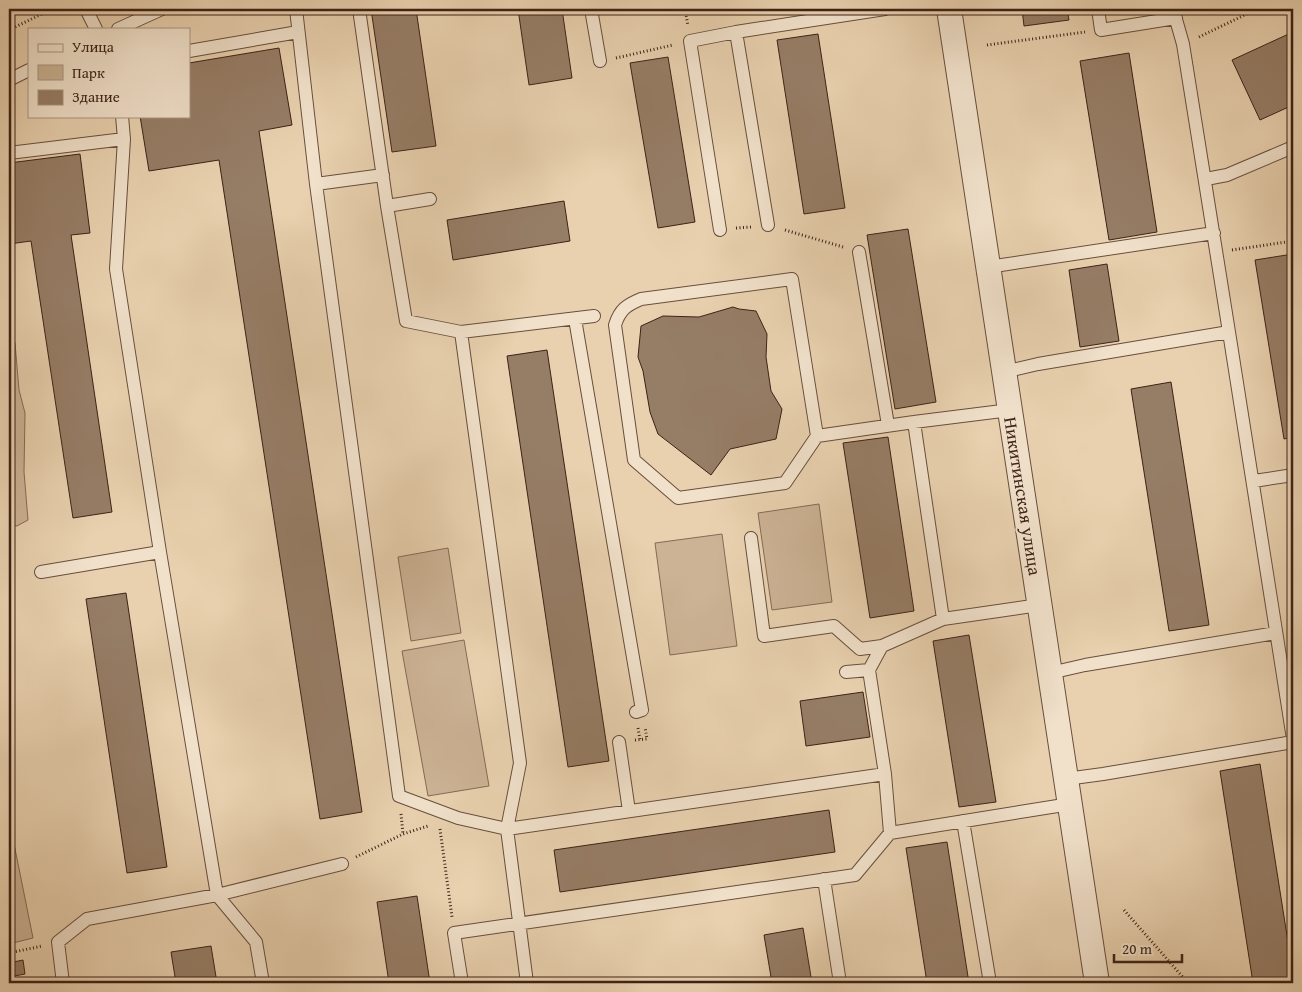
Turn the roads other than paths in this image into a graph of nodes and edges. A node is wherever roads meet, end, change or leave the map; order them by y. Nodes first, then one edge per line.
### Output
1 (86, 9) edge
2 (162, 9) edge
3 (296, 9) edge
4 (359, 9) edge
5 (591, 9) edge
6 (885, 9) edge
7 (949, 9) edge
8 (1098, 9) edge
9 (1174, 13) edge
10 (819, 14) edge
11 (96, 28) edge
12 (120, 28) edge
13 (298, 32) junction
14 (736, 32) junction
15 (190, 51) edge
16 (600, 61) road end
17 (28, 70) edge
18 (9, 80) edge
19 (122, 118) edge
20 (124, 139) junction
21 (1293, 147) edge
22 (9, 153) edge
23 (383, 175) junction
24 (1206, 180) junction
25 (316, 184) junction
26 (430, 199) dead end
27 (387, 206) junction
28 (768, 225) road end
29 (720, 230) road end
30 (1214, 233) junction
31 (859, 252) road end
32 (988, 268) junction
33 (594, 316) dead end
34 (575, 319) junction
35 (462, 332) junction
36 (1229, 332) junction
37 (1004, 372) junction
38 (1010, 410) junction
39 (914, 422) junction
40 (888, 425) junction
41 (817, 436) junction
42 (1293, 475) edge
43 (1254, 481) junction
44 (750, 538) dead end
45 (160, 552) junction
46 (41, 572) dead end
47 (1039, 605) junction
48 (943, 619) junction
49 (1276, 633) junction
50 (882, 646) junction
51 (869, 670) junction
52 (846, 672) dead end
53 (1050, 673) junction
54 (639, 711) road end
55 (1293, 740) edge
56 (619, 742) road end
57 (885, 774) junction
58 (1066, 779) junction
59 (1070, 804) junction
60 (629, 811) junction
61 (962, 821) junction
62 (507, 829) junction
63 (890, 832) junction
64 (342, 864) road end
65 (824, 879) junction
66 (217, 895) junction
67 (519, 923) junction
68 (64, 983) edge
69 (263, 983) edge
70 (462, 983) edge
71 (527, 983) edge
72 (840, 983) edge
73 (990, 983) edge
74 (1097, 983) edge

1 - 11 lane
2 - 12 lane
3 - 13 lane
4 - 23 lane
5 - 16 lane
6 - 10 lane
7 - 32 street, Никитинская улица
8 - 9 lane
9 - 24 lane
10 - 14 lane
13 - 15 lane
13 - 25 lane
14 - 28 lane
14 - 29 lane
17 - 18 lane
19 - 20 lane
20 - 22 lane
20 - 45 lane
21 - 24 lane
23 - 25 lane
23 - 27 lane
24 - 30 lane
25 - 62 lane
26 - 27 lane
27 - 35 lane
30 - 32 lane
30 - 36 lane
31 - 40 lane
32 - 37 street, Никитинская улица
33 - 34 lane
34 - 35 lane
34 - 54 lane
35 - 62 lane
36 - 37 lane
36 - 43 lane
37 - 38 street, Никитинская улица
38 - 39 lane
38 - 47 street, Никитинская улица
39 - 40 lane
39 - 48 lane
40 - 41 lane
41 - 41 lane
42 - 43 lane
43 - 49 lane
44 - 50 lane
45 - 46 lane
45 - 66 lane
47 - 48 lane
47 - 53 street, Никитинская улица
48 - 50 lane
49 - 53 lane
49 - 55 lane
50 - 51 lane
51 - 52 lane
51 - 57 lane
53 - 58 street, Никитинская улица
55 - 58 lane
56 - 60 lane
57 - 60 lane
57 - 63 lane
58 - 59 street, Никитинская улица
59 - 61 lane
59 - 74 street, Никитинская улица
60 - 62 lane
61 - 63 lane
61 - 73 lane
62 - 67 lane
63 - 65 lane
64 - 66 lane
65 - 67 lane
65 - 72 lane
66 - 68 lane
66 - 69 lane
67 - 70 lane
67 - 71 lane

